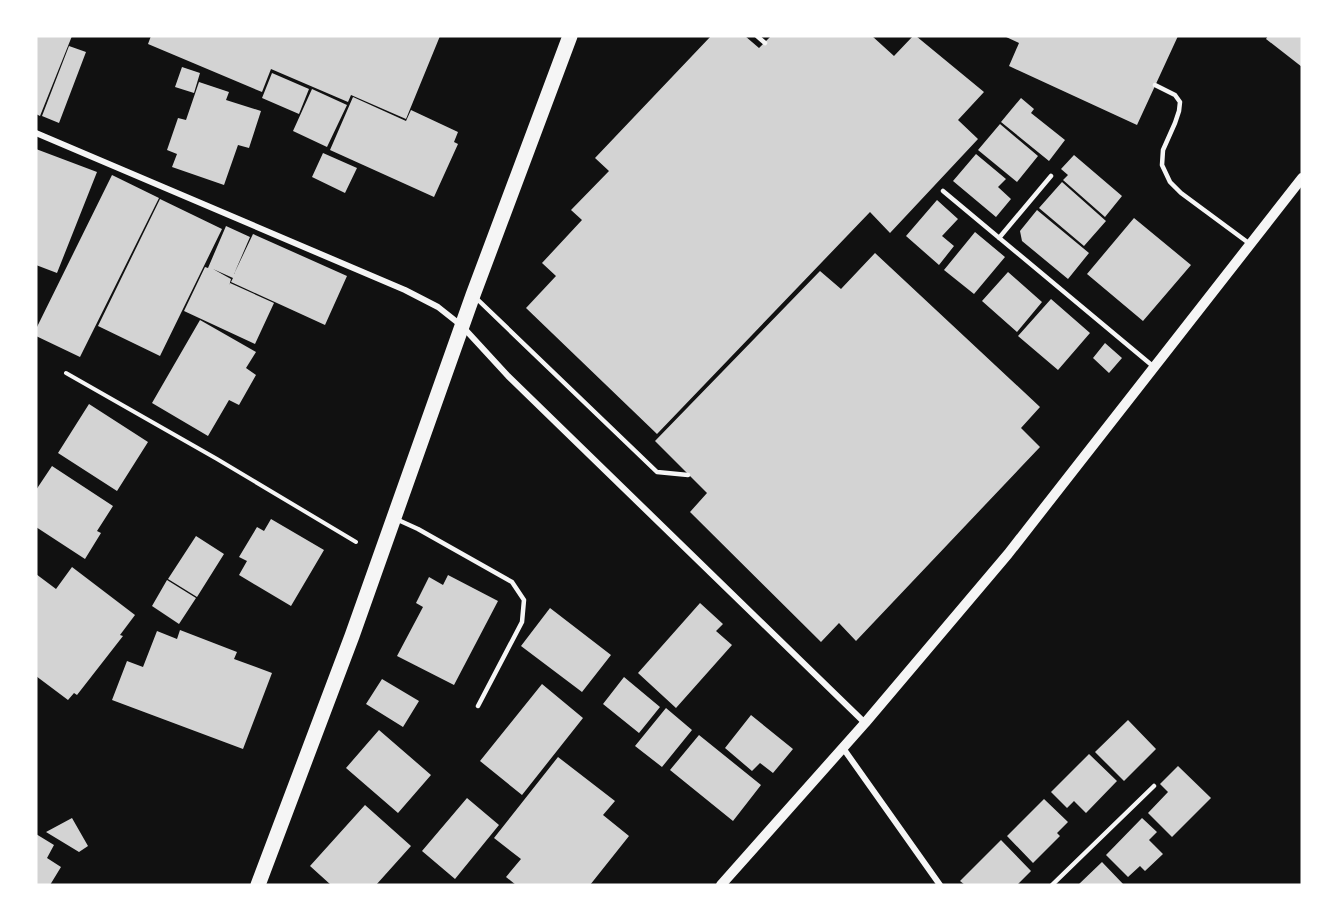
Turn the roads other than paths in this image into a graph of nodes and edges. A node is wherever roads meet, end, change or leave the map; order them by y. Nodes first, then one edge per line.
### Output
1 (570, 36) edge
2 (757, 36) edge
3 (765, 43) dead end
4 (1155, 86) dead end
5 (36, 133) edge
6 (1051, 177) dead end
7 (1302, 178) edge
8 (943, 191) dead end
9 (999, 238) junction
10 (1250, 244) junction
11 (473, 295) junction
12 (462, 326) junction
13 (1154, 367) junction
14 (688, 475) dead end
15 (394, 518) junction
16 (478, 706) dead end
17 (865, 723) junction
18 (843, 748) junction
19 (1154, 786) dead end
20 (258, 885) edge
21 (721, 885) edge
22 (940, 885) edge
23 (1052, 885) edge

1 - 11 main road
2 - 3 lane
4 - 10 lane
5 - 12 street
6 - 9 lane
7 - 10 street
8 - 9 lane
9 - 13 lane
10 - 13 street
11 - 12 main road
11 - 14 lane
12 - 15 main road
12 - 17 street
13 - 17 street
15 - 16 lane
15 - 20 main road
17 - 18 street
18 - 21 street
18 - 22 street
19 - 23 lane

